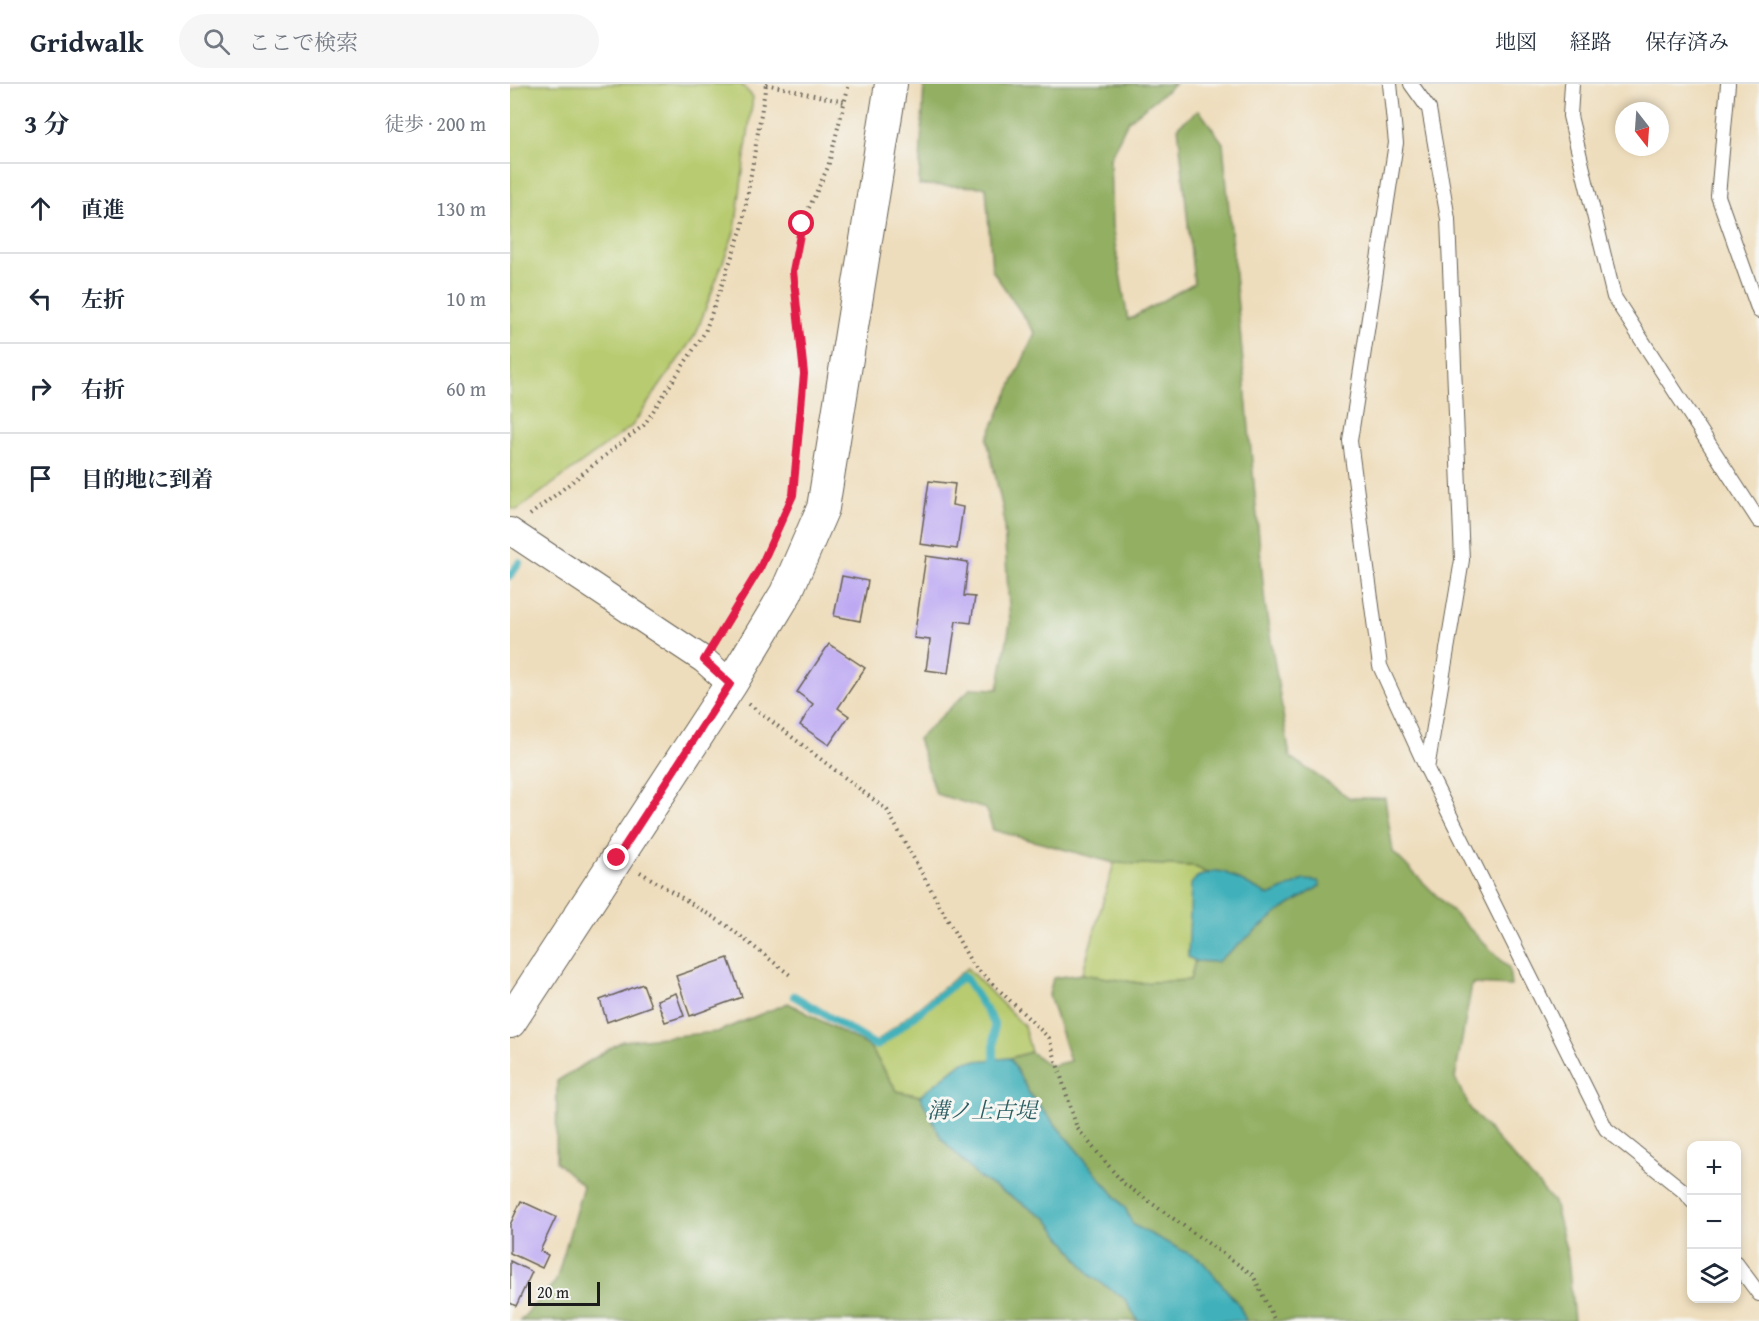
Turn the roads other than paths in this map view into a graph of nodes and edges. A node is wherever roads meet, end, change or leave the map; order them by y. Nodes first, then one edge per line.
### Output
1 (891, 84) edge
2 (1390, 84) edge
3 (1411, 84) edge
4 (1572, 84) edge
5 (1728, 84) edge
6 (1759, 312) edge
7 (1759, 521) edge
8 (519, 524) edge
9 (730, 684) junction
10 (1427, 769) junction
11 (510, 1022) edge
12 (1688, 1195) edge
13 (1741, 1269) edge
14 (1759, 1294) edge

1 - 9 street
2 - 10 lane
3 - 10 lane
4 - 7 lane
5 - 6 lane
8 - 9 street
9 - 11 street
10 - 12 lane
13 - 14 lane

